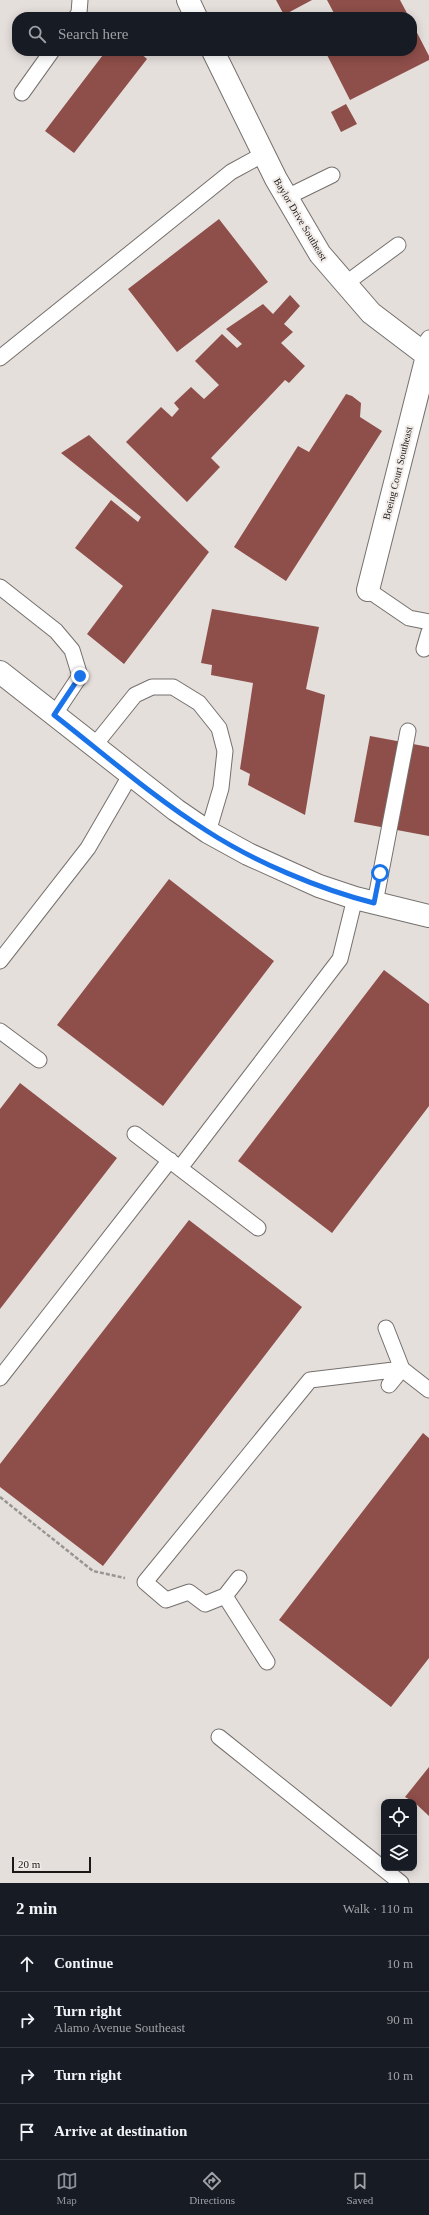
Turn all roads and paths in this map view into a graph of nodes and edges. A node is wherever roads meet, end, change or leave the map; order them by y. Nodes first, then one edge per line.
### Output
1 (80, 0) edge
2 (188, 0) edge
3 (80, 12) edge
4 (194, 12) edge
5 (48, 56) edge
6 (218, 56) edge
7 (22, 93) dead end
8 (264, 154) junction
9 (332, 175) dead end
10 (287, 197) junction
11 (398, 245) dead end
12 (345, 284) junction
13 (426, 351) edge
14 (0, 358) edge
15 (0, 587) edge
16 (368, 590) joint
17 (429, 622) edge
18 (429, 632) edge
19 (424, 649) dead end
20 (0, 672) edge
21 (54, 715) junction
22 (408, 731) dead end
23 (94, 746) junction
24 (130, 774) junction
25 (208, 832) junction
26 (365, 901) junction
27 (429, 916) edge
28 (0, 961) edge
29 (1, 1034) edge
30 (39, 1060) dead end
31 (135, 1134) dead end
32 (175, 1164) junction
33 (258, 1228) dead end
34 (386, 1328) dead end
35 (402, 1369) junction
36 (0, 1378) edge
37 (389, 1385) dead end
38 (429, 1390) edge
39 (0, 1497) edge
40 (0, 1501) edge
41 (6, 1501) junction
42 (240, 1578) dead end
43 (145, 1582) junction
44 (226, 1596) junction
45 (267, 1662) dead end
46 (219, 1737) dead end
47 (401, 1883) edge

1 - 3 lane
2 - 4 street
5 - 7 lane
6 - 8 street, Baylor Drive Southeast
8 - 10 street, Baylor Drive Southeast
8 - 14 lane
9 - 10 lane
10 - 12 street, Baylor Drive Southeast
11 - 12 lane
12 - 13 street, Baylor Drive Southeast
13 - 16 street, Boeing Court Southeast
15 - 21 lane
16 - 17 lane
18 - 19 lane
20 - 21 street
21 - 23 street
22 - 26 lane
23 - 24 street
23 - 25 lane
24 - 25 street
24 - 28 lane
25 - 26 street
26 - 27 street
26 - 32 lane
29 - 30 lane
31 - 32 lane
32 - 33 lane
32 - 36 lane
34 - 35 lane
35 - 37 lane
35 - 38 lane
35 - 43 lane
39 - 41 path
40 - 41 path
41 - 43 path
42 - 44 lane
43 - 44 lane
44 - 45 lane
46 - 47 lane

